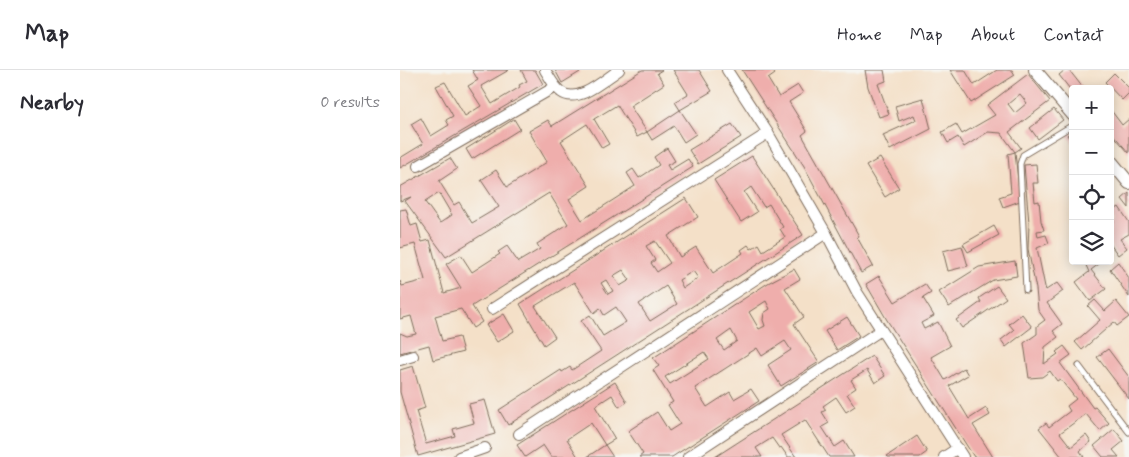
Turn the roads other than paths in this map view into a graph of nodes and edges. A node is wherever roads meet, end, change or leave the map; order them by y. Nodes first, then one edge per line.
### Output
1 (545, 70) edge
2 (620, 70) edge
3 (727, 70) edge
4 (1035, 70) edge
5 (555, 86) junction
6 (1069, 110) edge
7 (1069, 127) edge
8 (768, 133) junction
9 (1114, 165) edge
10 (418, 166) dead end
11 (1129, 183) edge
12 (826, 234) junction
13 (1026, 290) dead end
14 (492, 309) dead end
15 (881, 330) junction
16 (413, 356) dead end
17 (400, 360) edge
18 (1079, 366) dead end
19 (1129, 432) edge
20 (519, 434) dead end
21 (485, 448) dead end
22 (961, 453) edge
23 (459, 457) edge
24 (688, 457) edge
25 (944, 457) edge

1 - 5 street
2 - 5 street
3 - 8 street
4 - 6 street
5 - 10 street
7 - 13 lane
8 - 12 street
8 - 14 street
9 - 11 street
12 - 15 street
12 - 20 street
15 - 22 street
15 - 24 street
16 - 17 street
18 - 19 lane
21 - 23 street
22 - 25 street

